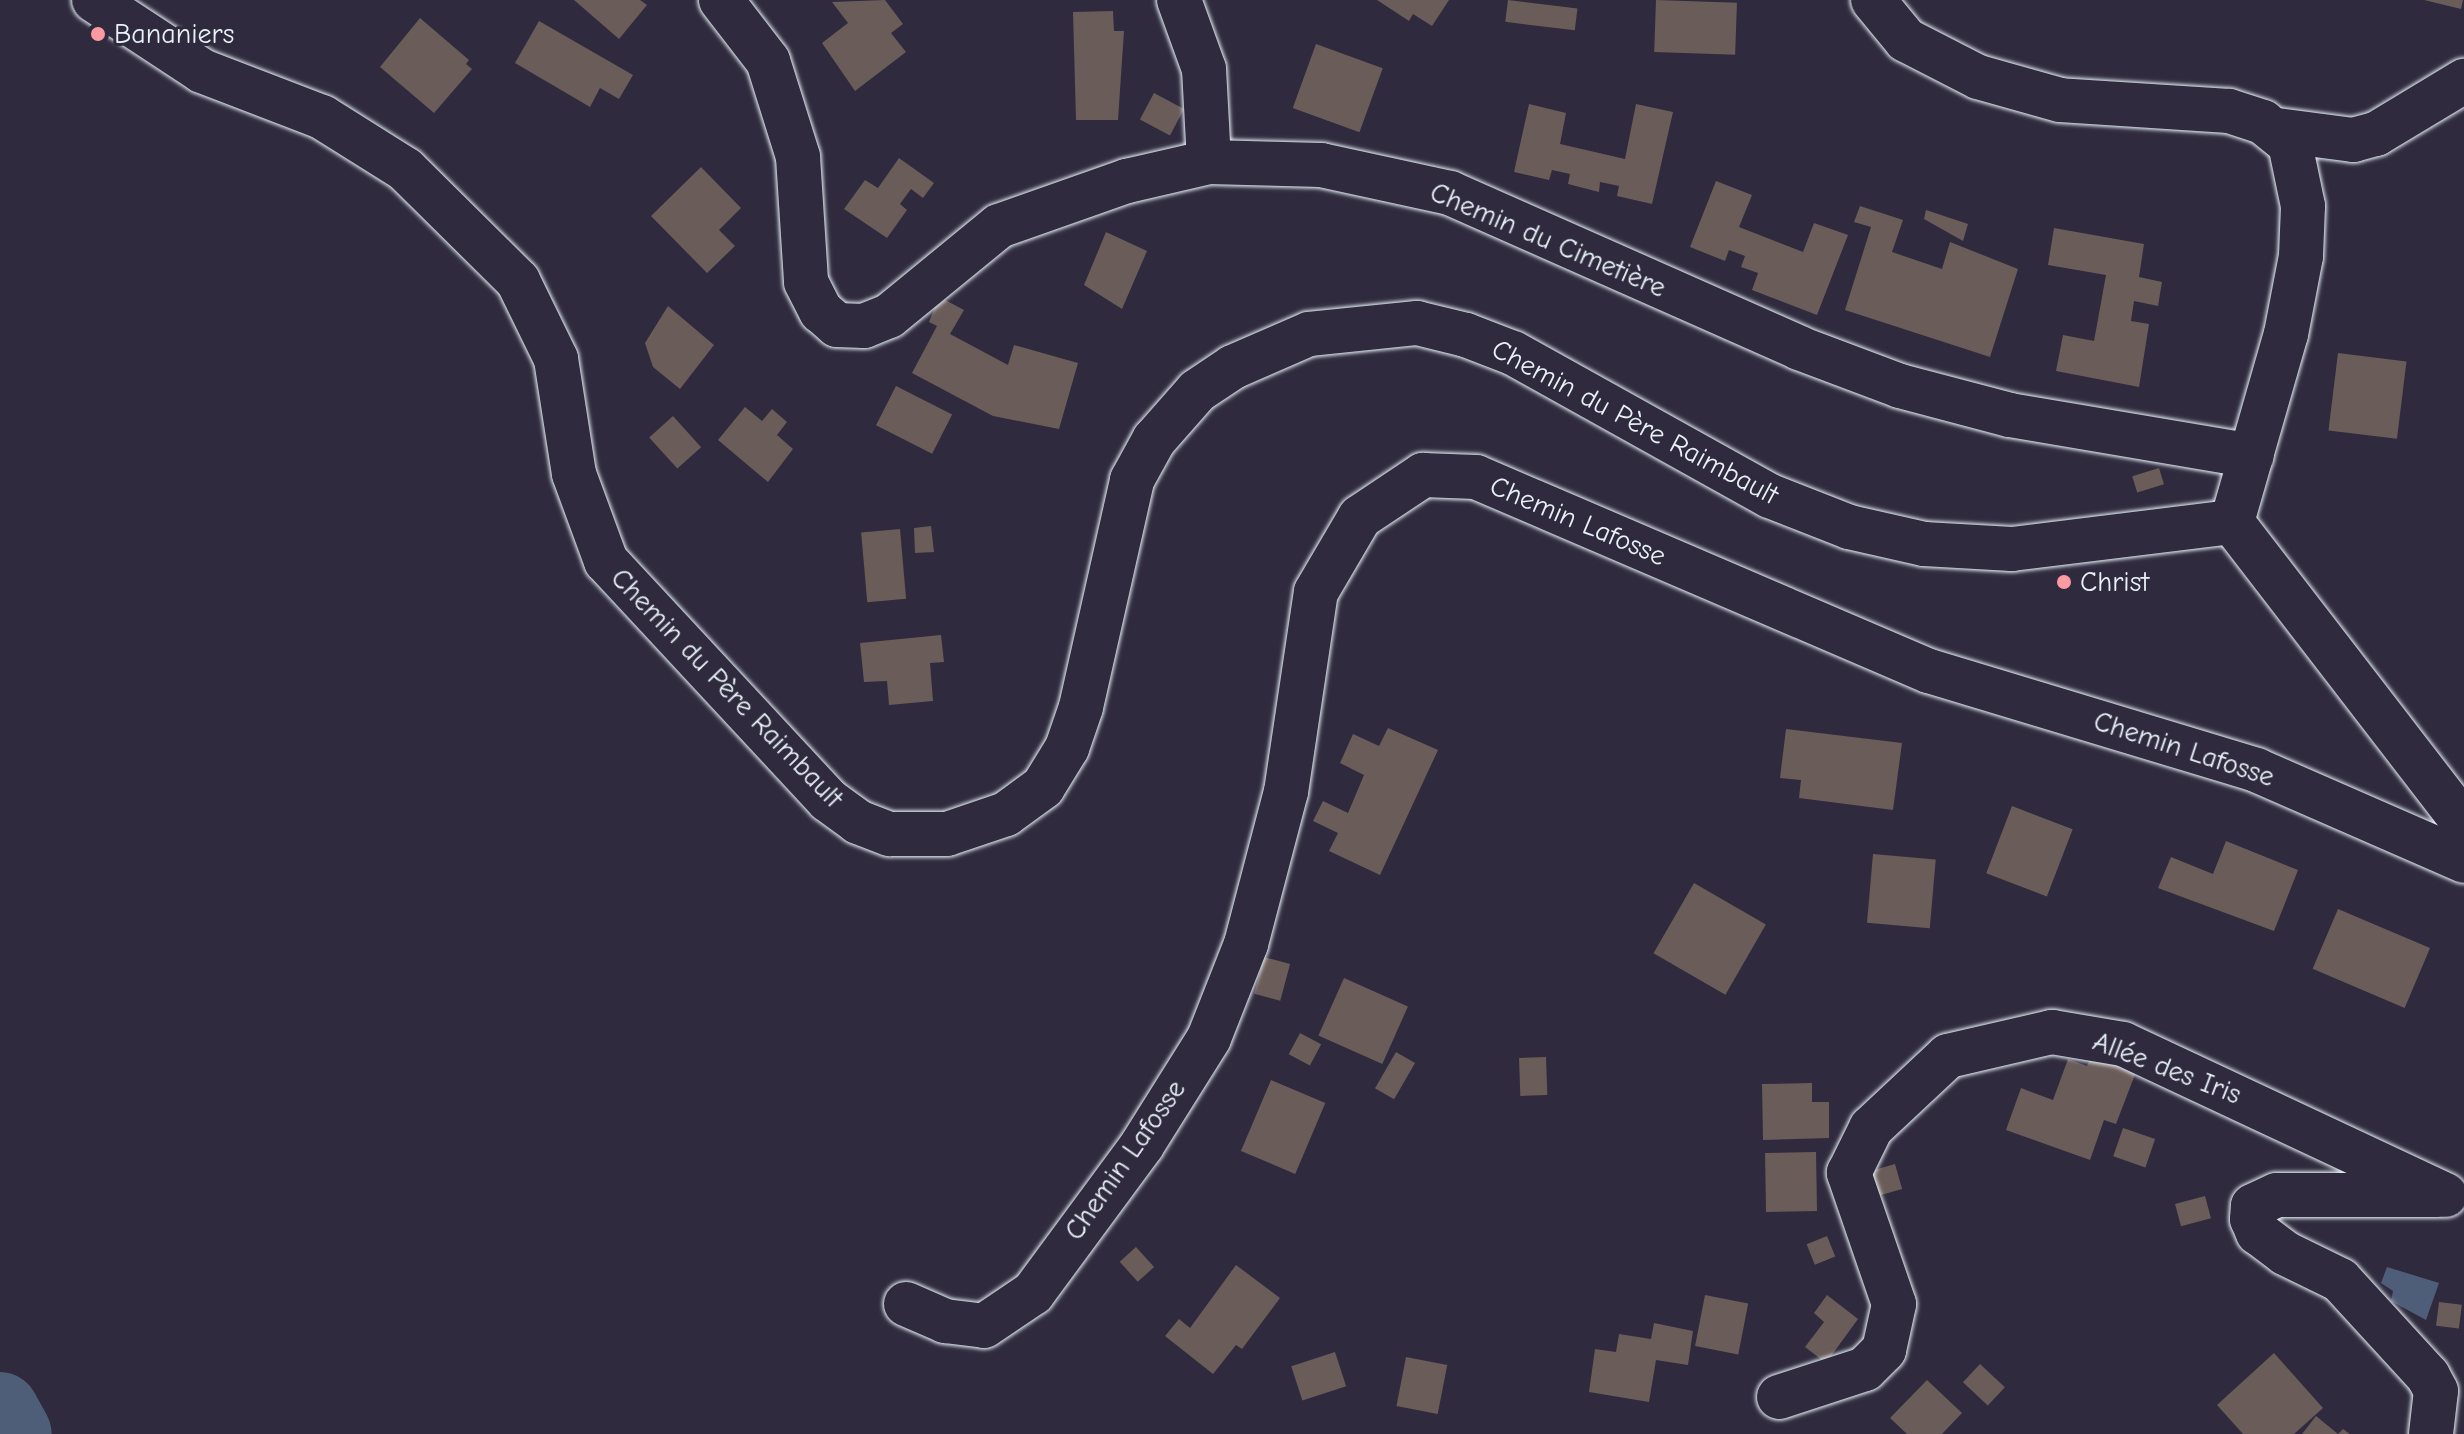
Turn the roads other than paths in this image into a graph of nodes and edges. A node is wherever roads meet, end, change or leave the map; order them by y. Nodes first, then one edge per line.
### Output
1 (94, 0) edge
2 (721, 0) edge
3 (1179, 0) edge
4 (1873, 0) edge
5 (2464, 81) edge
6 (2277, 130) junction
7 (1209, 162) junction
8 (2252, 456) junction
9 (2232, 522) junction
10 (2464, 823) edge
11 (2464, 861) edge
12 (2454, 1194) edge
13 (906, 1304) dead end
14 (1779, 1397) dead end
15 (2431, 1434) edge

1 - 9 street, Chemin du Père Raimbault
2 - 7 street, Chemin du Cimetière
3 - 7 street
4 - 6 street
5 - 6 street
6 - 8 street
7 - 8 street, Chemin du Cimetière
8 - 9 street
9 - 10 street
11 - 13 street, Chemin Lafosse
12 - 14 street, Allée des Iris
12 - 15 street, Allée des Iris

